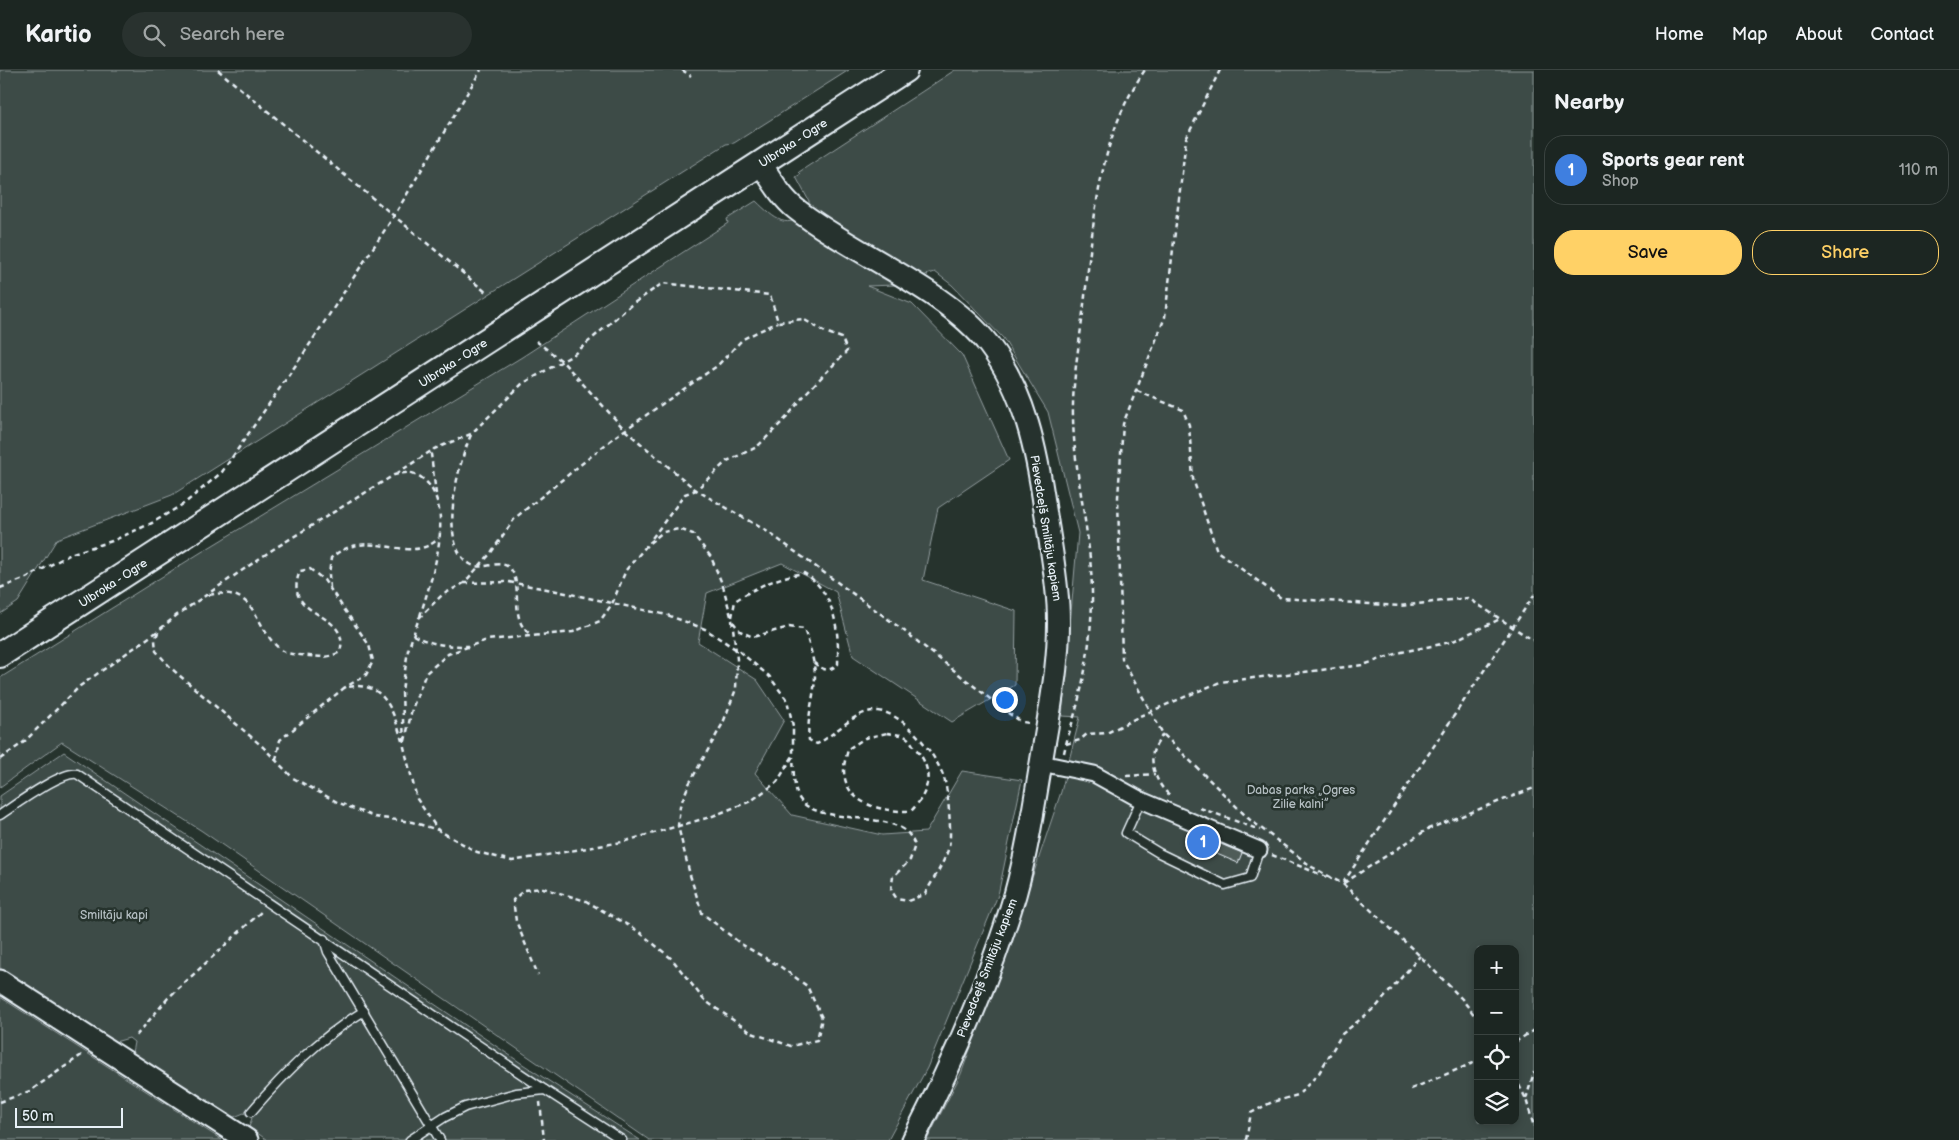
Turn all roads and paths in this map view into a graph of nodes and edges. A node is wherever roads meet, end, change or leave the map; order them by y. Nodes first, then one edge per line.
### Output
1 (218, 70) edge
2 (481, 70) edge
3 (682, 70) edge
4 (906, 70) edge
5 (1145, 70) edge
6 (1220, 70) edge
7 (691, 76) dead end
8 (761, 164) junction
9 (394, 216) junction
10 (488, 293) dead end
11 (778, 322) junction
12 (536, 341) dead end
13 (562, 361) junction
14 (1137, 391) junction
15 (626, 431) junction
16 (472, 434) junction
17 (434, 449) junction
18 (394, 475) junction
19 (696, 490) junction
20 (436, 494) junction
21 (439, 538) junction
22 (648, 544) junction
23 (479, 566) junction
24 (464, 582) junction
25 (516, 583) junction
26 (0, 588) edge
27 (330, 590) junction
28 (1534, 595) edge
29 (205, 596) junction
30 (612, 604) junction
31 (420, 618) junction
32 (1500, 619) junction
33 (732, 620) junction
34 (1512, 627) junction
35 (159, 630) junction
36 (413, 635) junction
37 (533, 635) junction
38 (1534, 641) edge
39 (472, 646) junction
40 (735, 649) junction
41 (0, 655) edge
42 (813, 662) junction
43 (344, 688) junction
44 (1152, 713) junction
45 (1047, 726) junction
46 (1163, 734) junction
47 (1066, 744) junction
48 (404, 747) junction
49 (793, 756) junction
50 (0, 759) edge
51 (276, 760) junction
52 (1051, 765) junction
53 (1155, 774) junction
54 (1114, 785) junction
55 (1534, 788) edge
56 (1174, 797) dead end
57 (923, 799) joint
58 (1141, 800) junction
59 (1194, 806) dead end
60 (0, 815) edge
61 (678, 826) junction
62 (438, 830) junction
63 (1264, 831) junction
64 (1259, 850) junction
65 (1343, 884) junction
66 (271, 904) junction
67 (324, 939) junction
68 (1420, 956) junction
69 (538, 976) dead end
70 (0, 981) edge
71 (364, 1012) junction
72 (1474, 1015) edge
73 (1534, 1030) edge
74 (136, 1036) dead end
75 (1519, 1039) edge
76 (97, 1044) junction
77 (1474, 1063) edge
78 (1534, 1072) edge
79 (1516, 1080) edge
80 (1411, 1089) dead end
81 (542, 1091) junction
82 (1526, 1099) junction
83 (0, 1102) edge
84 (251, 1112) dead end
85 (431, 1126) junction
86 (1534, 1127) edge
87 (246, 1140) edge
88 (410, 1140) edge
89 (440, 1140) edge
90 (544, 1140) edge
91 (622, 1140) edge
92 (912, 1140) edge
93 (1246, 1140) edge

1 - 9 path
2 - 9 path
3 - 7 path
4 - 8 main road, Ulbroka - Ogre
5 - 47 path
6 - 14 path
8 - 41 main road, Ulbroka - Ogre
8 - 45 street, Pievedceļš Smiltāju kapiem
9 - 10 path
9 - 26 path
11 - 13 path
11 - 15 path
11 - 19 path
12 - 13 path
13 - 15 path
13 - 16 path
14 - 32 path
14 - 44 path
15 - 19 path
15 - 23 path
16 - 17 path
16 - 23 path
17 - 18 path
17 - 20 path
18 - 20 path
18 - 29 path
19 - 22 path
19 - 45 path
20 - 21 path
21 - 27 path
21 - 31 path
22 - 30 path
22 - 33 path
23 - 24 path
23 - 25 path
24 - 25 path
24 - 31 path
25 - 30 path
25 - 37 path
27 - 29 path
27 - 43 path
28 - 34 path
29 - 35 path
30 - 37 path
30 - 40 path
31 - 36 path
32 - 34 path
32 - 44 path
33 - 40 path
33 - 42 path
33 - 42 path
34 - 38 path
34 - 65 path
35 - 50 path
35 - 51 path
36 - 39 path
36 - 48 path
37 - 39 path
39 - 48 path
40 - 49 path
40 - 61 path
42 - 49 path
43 - 48 path
43 - 51 path
44 - 46 path
44 - 47 path
45 - 52 street, Pievedceļš Smiltāju kapiem
46 - 53 path
46 - 63 path
47 - 52 path
48 - 62 path
49 - 61 path
51 - 62 path
52 - 54 street
52 - 92 street, Pievedceļš Smiltāju kapiem
53 - 54 path
53 - 56 path
54 - 58 street
55 - 65 path
57 - 57 path
58 - 64 street
58 - 64 lane
59 - 63 path
60 - 66 lane
61 - 62 path
61 - 69 path
63 - 65 path
64 - 65 path
65 - 68 path
66 - 67 lane
66 - 74 path
67 - 71 lane
67 - 81 lane
68 - 72 path
68 - 93 path
70 - 76 street
71 - 84 lane
71 - 85 lane
73 - 75 path
76 - 83 path
76 - 87 street
77 - 80 path
78 - 82 path
79 - 82 path
81 - 85 lane
81 - 90 path
81 - 91 lane
82 - 86 path
85 - 88 lane
85 - 89 lane

